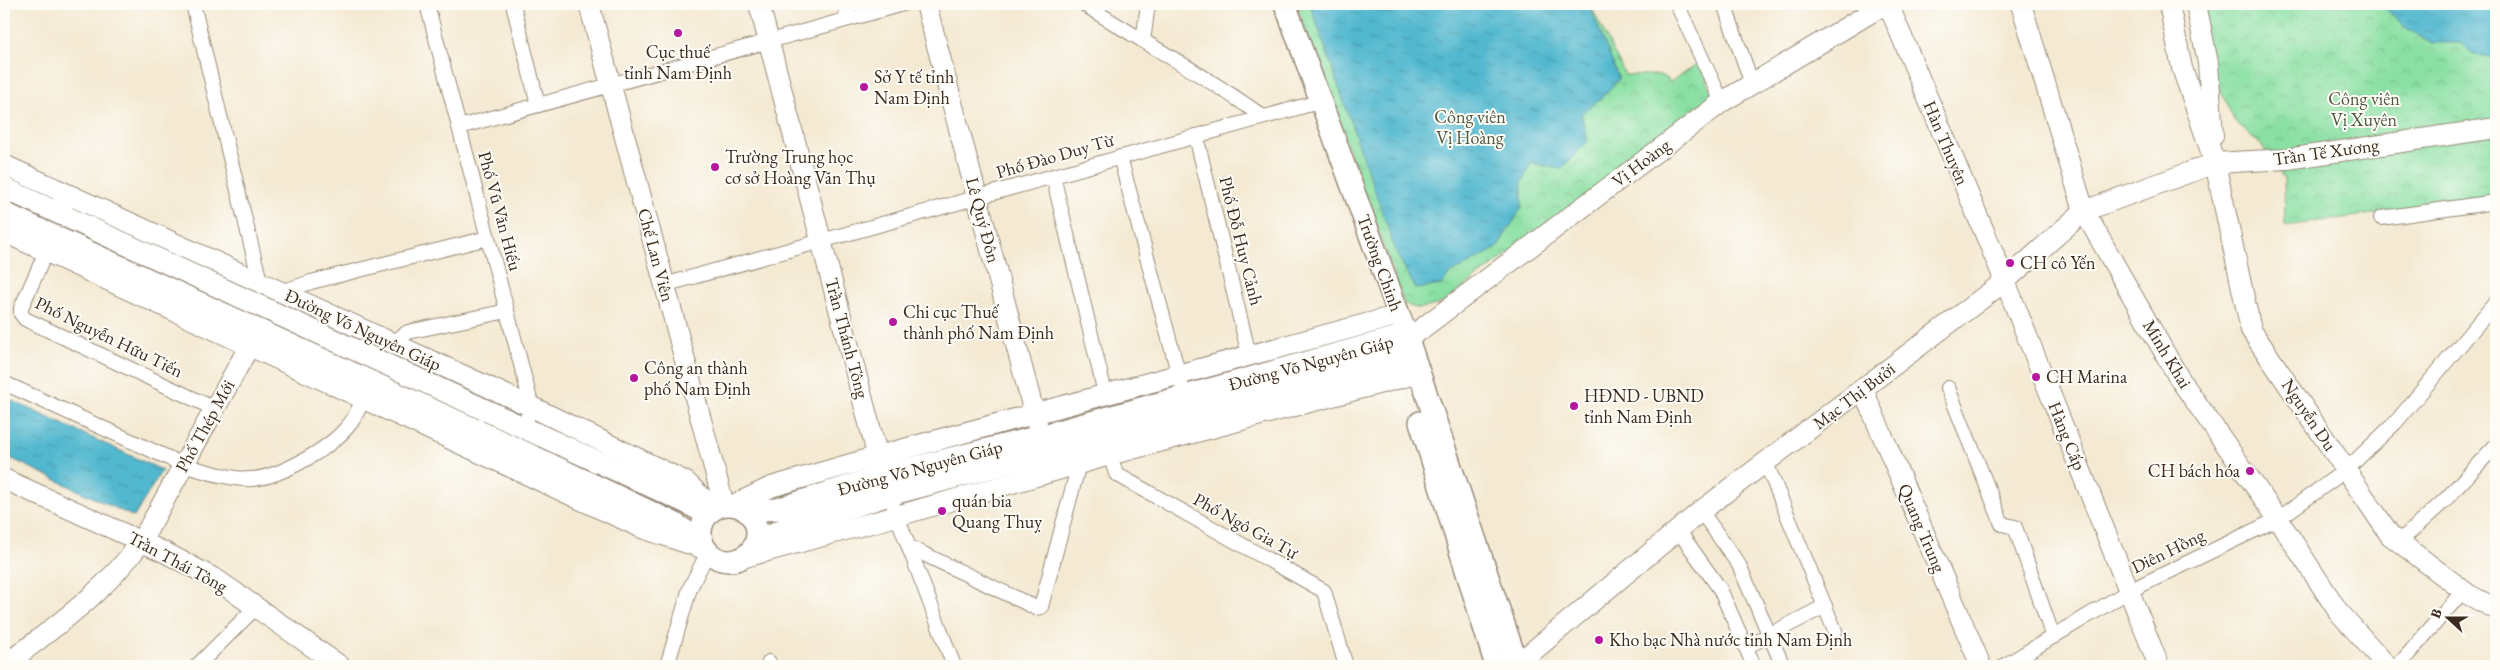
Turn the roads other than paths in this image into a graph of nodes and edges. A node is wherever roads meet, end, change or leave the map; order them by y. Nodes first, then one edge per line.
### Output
1 (193, 4) edge
2 (427, 4) edge
3 (513, 4) edge
4 (589, 4) edge
5 (759, 4) edge
6 (844, 4) edge
7 (903, 4) edge
8 (926, 4) edge
9 (1084, 4) edge
10 (1148, 4) edge
11 (1276, 4) edge
12 (1285, 4) edge
13 (1677, 4) edge
14 (1724, 4) edge
15 (1886, 4) edge
16 (2021, 4) edge
17 (2169, 4) edge
18 (2196, 4) edge
19 (848, 19) junction
20 (769, 41) junction
21 (1143, 41) junction
22 (1752, 84) junction
23 (610, 85) junction
24 (1722, 102) junction
25 (1311, 104) junction
26 (538, 105) junction
27 (1263, 117) junction
28 (459, 127) junction
29 (2496, 128) edge
30 (1196, 136) junction
31 (1120, 157) junction
32 (2215, 163) junction
33 (4, 166) edge
34 (1053, 176) junction
35 (4, 188) edge
36 (977, 198) junction
37 (2496, 202) edge
38 (62, 204) junction
39 (2084, 211) junction
40 (4, 213) edge
41 (2381, 218) dead end
42 (4, 232) edge
43 (488, 238) junction
44 (822, 241) junction
45 (46, 252) junction
46 (2004, 281) junction
47 (260, 283) junction
48 (664, 285) junction
49 (281, 292) junction
50 (2496, 302) edge
51 (266, 309) junction
52 (507, 311) junction
53 (1393, 316) junction
54 (254, 338) junction
55 (393, 344) junction
56 (1249, 355) junction
57 (1405, 357) junction
58 (1179, 374) junction
59 (4, 383) edge
60 (1948, 388) dead end
61 (367, 390) junction
62 (1863, 390) junction
63 (1105, 393) junction
64 (1185, 396) junction
65 (532, 407) junction
66 (215, 409) junction
67 (1034, 413) junction
68 (523, 427) junction
69 (1040, 436) junction
70 (2496, 444) edge
71 (1107, 446) junction
72 (1766, 463) junction
73 (184, 464) junction
74 (1079, 464) junction
75 (880, 466) junction
76 (2346, 470) junction
77 (4, 479) edge
78 (889, 495) junction
79 (724, 508) junction
80 (1701, 511) junction
81 (897, 516) junction
82 (2278, 519) junction
83 (1678, 530) junction
84 (141, 542) junction
85 (2399, 542) junction
86 (909, 547) junction
87 (705, 548) junction
88 (748, 553) junction
89 (2129, 591) junction
90 (2463, 591) junction
91 (1825, 606) junction
92 (256, 607) junction
93 (2496, 607) edge
94 (1835, 631) dead end
95 (1769, 634) junction
96 (2053, 637) junction
97 (1746, 647) junction
98 (4, 666) edge
99 (197, 666) edge
100 (340, 666) edge
101 (667, 666) edge
102 (954, 666) edge
103 (1346, 666) edge
104 (1496, 666) edge
105 (1517, 666) edge
106 (1754, 666) edge
107 (1783, 666) edge
108 (1981, 666) edge
109 (2004, 666) edge
110 (2159, 666) edge
111 (2387, 666) edge
112 (2398, 666) edge

1 - 47 street
2 - 28 street, Phố Vũ Văn Hiếu
3 - 26 street
4 - 23 street, Chế Lan Viên
5 - 20 street, Trần Thánh Tông
6 - 19 street
7 - 19 street
8 - 36 street, Lê Quý Đôn
9 - 21 street
10 - 21 street
11 - 25 main road, Trường Chinh
12 - 53 main road, Trường Chinh
13 - 24 street
14 - 22 street
15 - 22 street, Vị Hoàng
15 - 46 street, Hàn Thuyên
16 - 39 street, Minh Khai
17 - 32 street, Nguyễn Du
18 - 32 street, Nguyễn Du
19 - 20 street
20 - 23 street
20 - 44 street, Trần Thánh Tông
21 - 27 street
22 - 24 street, Vị Hoàng
23 - 26 street
23 - 48 street, Chế Lan Viên
24 - 57 street, Vị Hoàng
25 - 27 street, Phố Đào Duy Từ
25 - 53 main road, Trường Chinh
26 - 28 street
27 - 30 street, Phố Đào Duy Từ
28 - 43 street, Phố Vũ Văn Hiếu
29 - 32 street, Trần Tế Xương
30 - 31 street, Phố Đào Duy Từ
30 - 56 street, Phố Đỗ Huy Cảnh
31 - 34 street, Phố Đào Duy Từ
31 - 58 street
32 - 39 street, Mạc Thị Bưởi
32 - 76 street, Nguyễn Du
33 - 38 street, Đường Võ Nguyên Giáp
34 - 36 street, Phố Đào Duy Từ
34 - 63 street
35 - 38 main road, Đường Võ Nguyên Giáp
36 - 44 street, Phố Đào Duy Từ
36 - 67 street, Lê Quý Đôn
37 - 41 street
38 - 47 street, Đường Võ Nguyên Giáp
38 - 51 main road, Đường Võ Nguyên Giáp
39 - 46 street, Mạc Thị Bưởi
39 - 82 street, Minh Khai
40 - 54 main road
42 - 45 street
43 - 49 street
43 - 52 street, Phố Vũ Văn Hiếu
44 - 48 street, Phố Đào Duy Từ
44 - 75 street, Trần Thánh Tông
45 - 54 street
45 - 66 street, Phố Nguyễn Hữu Tiến
46 - 62 street, Mạc Thị Bưởi
46 - 89 street, Hàng Cấp
47 - 49 street, Đường Võ Nguyên Giáp
47 - 51 street
48 - 79 street, Chế Lan Viên
49 - 55 street, Đường Võ Nguyên Giáp
50 - 76 street, Diên Hồng
51 - 54 street, Phố Thép Mới
51 - 68 main road, Đường Võ Nguyên Giáp
52 - 55 street
52 - 65 street, Phố Vũ Văn Hiếu
53 - 56 street, Đường Võ Nguyên Giáp
53 - 57 main road, Trường Chinh
54 - 61 main road
54 - 66 street, Phố Thép Mới
55 - 65 street, Đường Võ Nguyên Giáp
56 - 58 street, Đường Võ Nguyên Giáp
57 - 64 main road, Đường Võ Nguyên Giáp
57 - 71 main road, Đường Võ Nguyên Giáp
57 - 104 main road, Trường Chinh
57 - 105 main road, Trường Chinh
58 - 63 street, Đường Võ Nguyên Giáp
58 - 64 street
59 - 73 street
60 - 96 street
61 - 73 street
61 - 87 main road
62 - 72 street, Mạc Thị Bưởi
62 - 108 street, Quang Trung
63 - 67 street, Đường Võ Nguyên Giáp
64 - 69 main road, Đường Võ Nguyên Giáp
65 - 68 street
65 - 79 street, Đường Võ Nguyên Giáp
66 - 73 street, Phố Thép Mới
67 - 69 street, Lê Quý Đôn
67 - 75 street, Đường Võ Nguyên Giáp
68 - 79 main road, Đường Võ Nguyên Giáp
69 - 75 main road, Đường Võ Nguyên Giáp
70 - 85 street
71 - 74 street, Đường Võ Nguyên Giáp
71 - 78 main road, Đường Võ Nguyên Giáp
71 - 103 street, Phố Ngô Gia Tự
72 - 80 street, Mạc Thị Bưởi
72 - 91 street
73 - 84 street, Phố Thép Mới
74 - 81 street, Đường Võ Nguyên Giáp
74 - 86 street
75 - 78 street, Trần Thánh Tông
75 - 79 main road, Đường Võ Nguyên Giáp
76 - 82 street, Diên Hồng
76 - 85 street, Nguyễn Du
77 - 84 street, Trần Thái Tông
78 - 81 street, Trần Thánh Tông
78 - 88 main road, Đường Võ Nguyên Giáp
79 - 87 main road
79 - 88 main road
80 - 83 street, Mạc Thị Bưởi
80 - 95 street
81 - 86 street, Trần Thánh Tông
81 - 88 street, Đường Võ Nguyên Giáp
82 - 89 street, Diên Hồng
82 - 111 street, Minh Khai
83 - 97 street
83 - 105 street, Mạc Thị Bưởi
84 - 92 street, Trần Thái Tông
84 - 98 street, Phố Thép Mới
85 - 90 street, Nguyễn Du
86 - 102 street, Trần Thánh Tông
87 - 88 main road
87 - 101 street
89 - 96 street, Diên Hồng
89 - 110 street, Hàng Cấp
90 - 93 street, Nguyễn Du
90 - 112 street
91 - 94 street
91 - 95 street
92 - 99 street
92 - 100 street, Trần Thái Tông
95 - 97 street
95 - 107 street
96 - 109 street, Diên Hồng
97 - 106 street

